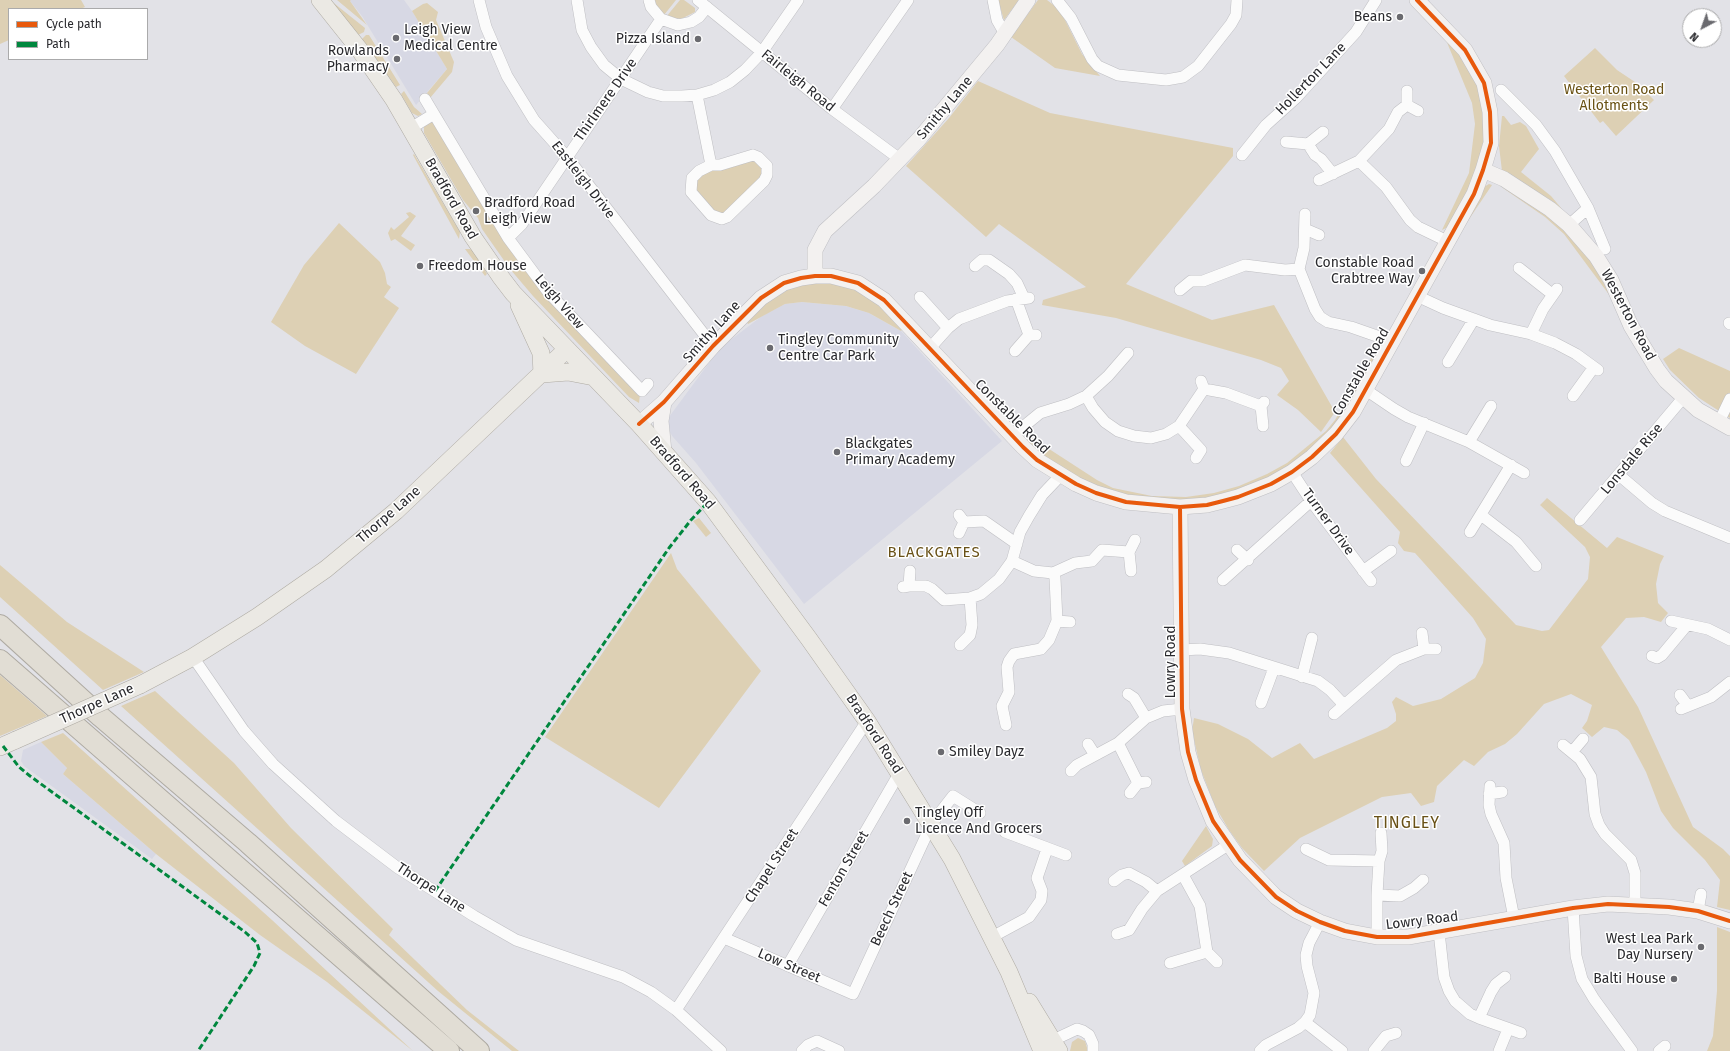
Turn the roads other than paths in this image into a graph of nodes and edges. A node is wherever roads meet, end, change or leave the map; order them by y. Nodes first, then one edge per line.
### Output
1 (320, 0) edge
2 (479, 0) edge
3 (577, 0) edge
4 (649, 0) edge
5 (698, 0) edge
6 (798, 0) edge
7 (908, 0) edge
8 (993, 0) edge
9 (1028, 0) edge
10 (1057, 0) edge
11 (1238, 0) edge
12 (1376, 0) edge
13 (1417, 0) edge
14 (707, 7) junction
15 (661, 20) junction
16 (1004, 34) junction
17 (762, 52) junction
18 (620, 79) junction
19 (1501, 90) dead end
20 (1407, 91) dead end
21 (697, 95) junction
22 (425, 99) dead end
23 (1407, 105) junction
24 (832, 109) junction
25 (1418, 111) dead end
26 (434, 114) junction
27 (411, 128) junction
28 (1323, 132) dead end
29 (1286, 142) dead end
30 (1308, 144) junction
31 (1242, 155) dead end
32 (566, 157) junction
33 (901, 160) junction
34 (1359, 161) junction
35 (711, 165) junction
36 (1483, 170) junction
37 (1333, 174) junction
38 (1320, 180) dead end
39 (1588, 208) junction
40 (1305, 214) dead end
41 (1569, 225) junction
42 (1306, 229) junction
43 (1320, 235) dead end
44 (508, 238) junction
45 (1447, 241) junction
46 (1605, 249) dead end
47 (975, 266) dead end
48 (1519, 268) dead end
49 (1299, 269) junction
50 (815, 276) junction
51 (1180, 290) dead end
52 (513, 293) junction
53 (1417, 296) junction
54 (920, 297) dead end
55 (1023, 298) junction
56 (1474, 319) junction
57 (948, 328) junction
58 (1531, 334) junction
59 (1391, 341) junction
60 (714, 346) junction
61 (930, 348) junction
62 (567, 349) junction
63 (1014, 351) dead end
64 (1128, 353) dead end
65 (1448, 362) dead end
66 (542, 374) junction
67 (594, 377) junction
68 (648, 384) dead end
69 (1366, 390) junction
70 (1086, 396) junction
71 (1573, 396) dead end
72 (1683, 398) junction
73 (1730, 399) edge
74 (664, 402) junction
75 (1490, 406) dead end
76 (1424, 423) junction
77 (639, 424) junction
78 (1724, 425) edge
79 (1179, 426) junction
80 (1263, 426) dead end
81 (1012, 436) junction
82 (1469, 442) junction
83 (664, 452) junction
84 (1196, 458) dead end
85 (1406, 461) dead end
86 (1511, 465) junction
87 (1292, 472) junction
88 (1524, 472) dead end
89 (1619, 475) junction
90 (1060, 476) junction
91 (1311, 501) junction
92 (1180, 507) junction
93 (1482, 515) junction
94 (1580, 520) dead end
95 (1470, 532) dead end
96 (960, 533) dead end
97 (1730, 538) edge
98 (1135, 540) dead end
99 (1017, 544) junction
100 (1237, 550) dead end
101 (1391, 551) dead end
102 (1130, 552) junction
103 (1248, 560) junction
104 (1012, 561) junction
105 (1536, 566) dead end
106 (1363, 570) junction
107 (910, 571) dead end
108 (1132, 571) dead end
109 (1053, 573) junction
110 (1223, 580) dead end
111 (1371, 581) dead end
112 (970, 598) junction
113 (1058, 621) junction
114 (1671, 621) dead end
115 (1070, 622) dead end
116 (1687, 625) junction
117 (0, 626) edge
118 (1422, 633) dead end
119 (1312, 638) dead end
120 (1730, 640) edge
121 (960, 645) dead end
122 (1424, 649) junction
123 (1436, 649) dead end
124 (1182, 650) junction
125 (1652, 656) dead end
126 (192, 657) junction
127 (0, 660) edge
128 (1274, 668) junction
129 (1302, 677) junction
130 (1730, 682) edge
131 (1128, 694) dead end
132 (1680, 695) dead end
133 (1261, 703) dead end
134 (1344, 705) junction
135 (1182, 709) junction
136 (1334, 714) dead end
137 (1146, 718) junction
138 (867, 720) junction
139 (1006, 725) dead end
140 (1583, 739) dead end
141 (1118, 743) junction
142 (1088, 744) dead end
143 (0, 747) edge
144 (1095, 755) junction
145 (1071, 771) dead end
146 (900, 772) junction
147 (1502, 792) dead end
148 (1130, 793) dead end
149 (980, 813) dead end
150 (932, 823) junction
151 (1005, 832) dead end
152 (1381, 834) dead end
153 (1228, 845) junction
154 (1047, 849) junction
155 (1306, 849) dead end
156 (1066, 855) dead end
157 (1379, 861) junction
158 (1183, 875) junction
159 (1423, 880) dead end
160 (1114, 881) dead end
161 (1157, 891) junction
162 (1701, 894) dead end
163 (1377, 895) junction
164 (1635, 904) junction
165 (1573, 908) junction
166 (1698, 911) junction
167 (1514, 918) junction
168 (1730, 921) edge
169 (1320, 922) junction
170 (1440, 932) junction
171 (1117, 934) dead end
172 (992, 937) junction
173 (1378, 937) junction
174 (724, 938) junction
175 (1207, 952) junction
176 (1218, 962) dead end
177 (1170, 963) dead end
178 (788, 965) junction
179 (1504, 977) dead end
180 (853, 994) joint
181 (676, 1010) junction
182 (1479, 1018) junction
183 (1305, 1022) junction
184 (1508, 1029) junction
185 (1396, 1032) dead end
186 (1521, 1033) dead end
187 (1049, 1047) edge
188 (449, 1051) edge
189 (479, 1051) edge
190 (720, 1051) edge
191 (802, 1051) edge
192 (839, 1051) edge
193 (1093, 1051) edge
194 (1260, 1051) edge
195 (1342, 1051) edge
196 (1374, 1051) edge
197 (1499, 1051) edge
198 (1632, 1051) edge

1 - 27 main road, Bradford Road
2 - 32 street, Eastleigh Drive
3 - 18 street
4 - 15 street
5 - 14 street, Fairleigh Road
6 - 17 street
7 - 24 street
8 - 16 street
9 - 16 street, Smithy Lane
10 - 11 street
12 - 31 street, Hollerton Lane
13 - 36 street
14 - 15 street
14 - 17 street, Fairleigh Road
15 - 18 street, Thirlmere Drive
16 - 33 street, Smithy Lane
17 - 21 street
17 - 24 street, Fairleigh Road
18 - 21 street
18 - 32 street, Thirlmere Drive
19 - 39 street, Westerton Road
20 - 23 street
21 - 35 street
22 - 26 street, Leigh View
23 - 25 street
23 - 34 street
24 - 33 street, Fairleigh Road
26 - 27 street
26 - 44 street, Leigh View
27 - 52 main road, Bradford Road
28 - 30 street
29 - 30 street
30 - 37 street
32 - 44 street, Thirlmere Drive
32 - 60 street, Eastleigh Drive
33 - 50 street, Smithy Lane
34 - 37 street
34 - 45 street
35 - 35 street
36 - 41 street, Westerton Road
36 - 45 street, Constable Road
37 - 38 street
39 - 41 street
39 - 46 street, Westerton Road
40 - 42 street
41 - 72 street, Westerton Road
42 - 43 street
42 - 49 street
44 - 68 street, Leigh View
45 - 53 street, Constable Road
47 - 55 street
48 - 58 street
49 - 51 street
49 - 59 street
50 - 60 street, Smithy Lane
50 - 61 street, Constable Road
52 - 62 main road, Bradford Road
52 - 66 main road
53 - 56 street
53 - 59 street, Constable Road
54 - 57 street
55 - 57 street
55 - 63 street
56 - 58 street
56 - 65 street
57 - 61 street
58 - 71 street
59 - 69 street, Constable Road
60 - 74 street, Smithy Lane
61 - 81 street, Constable Road
62 - 66 main road, Thorpe Lane
62 - 67 main road, Bradford Road
64 - 70 street
66 - 67 main road
66 - 126 main road, Thorpe Lane
67 - 77 main road, Bradford Road
69 - 76 street
69 - 87 street, Constable Road
70 - 79 street
70 - 81 street
72 - 78 street, Westerton Road
72 - 89 street, Lonsdale Rise
73 - 78 street
74 - 77 street, Smithy Lane
74 - 83 street
75 - 82 street
76 - 82 street
76 - 85 street
77 - 83 main road, Bradford Road
79 - 80 street
79 - 84 street
81 - 90 street, Constable Road
82 - 86 street
83 - 138 main road, Bradford Road
86 - 88 street
86 - 93 street
87 - 91 street, Turner Drive
87 - 92 street, Constable Road
89 - 94 street, Lonsdale Rise
89 - 97 street
90 - 92 street, Constable Road
90 - 99 street
91 - 103 street
91 - 106 street, Turner Drive
92 - 124 street, Lowry Road
93 - 95 street
93 - 105 street
96 - 99 street
98 - 102 street
99 - 104 street
100 - 103 street
101 - 106 street
102 - 108 street
102 - 109 street
103 - 110 street
104 - 109 street
104 - 112 street
106 - 111 street, Turner Drive
107 - 112 street
109 - 113 street
112 - 121 street
113 - 115 street
113 - 139 street
114 - 116 street
116 - 120 street
116 - 125 street
117 - 189 highway
118 - 122 street
119 - 129 street
122 - 123 street
122 - 134 street
124 - 128 street
124 - 135 street, Lowry Road
126 - 143 main road, Thorpe Lane, bridge
126 - 181 street, Thorpe Lane
127 - 188 highway
128 - 129 street
128 - 133 street
129 - 134 street
130 - 132 street
131 - 137 street
134 - 136 street
135 - 137 street
135 - 153 street, Lowry Road
137 - 141 street
138 - 146 main road, Bradford Road
138 - 174 street, Chapel Street
140 - 164 street
141 - 144 street
141 - 148 street
142 - 144 street
144 - 145 street
146 - 150 main road, Bradford Road
146 - 178 street, Fenton Street
147 - 167 street
149 - 150 street, Beech Street
150 - 172 main road, Bradford Road
150 - 180 street, Beech Street
151 - 154 street
152 - 157 street
153 - 158 street
153 - 169 street, Lowry Road
154 - 156 street
154 - 172 street
155 - 157 street
157 - 163 street
158 - 161 street
158 - 175 street
159 - 163 street
160 - 161 street
161 - 171 street
162 - 166 street
163 - 173 street
164 - 165 street, Lowry Road
164 - 166 street, Lowry Road
165 - 167 street, Lowry Road
165 - 198 street
166 - 168 street, Lowry Road
167 - 170 street, Lowry Road
169 - 173 street, Lowry Road
169 - 183 street
170 - 173 street, Lowry Road
170 - 182 street
172 - 187 main road, Bradford Road
174 - 178 street, Low Street
174 - 181 street, Chapel Street
175 - 176 street
175 - 177 street
178 - 180 street, Low Street
179 - 182 street
181 - 190 street, Thorpe Lane
182 - 184 street
183 - 194 street
183 - 195 street
184 - 186 street
184 - 197 street
185 - 196 street
187 - 193 street, Bradford Road
191 - 192 street

